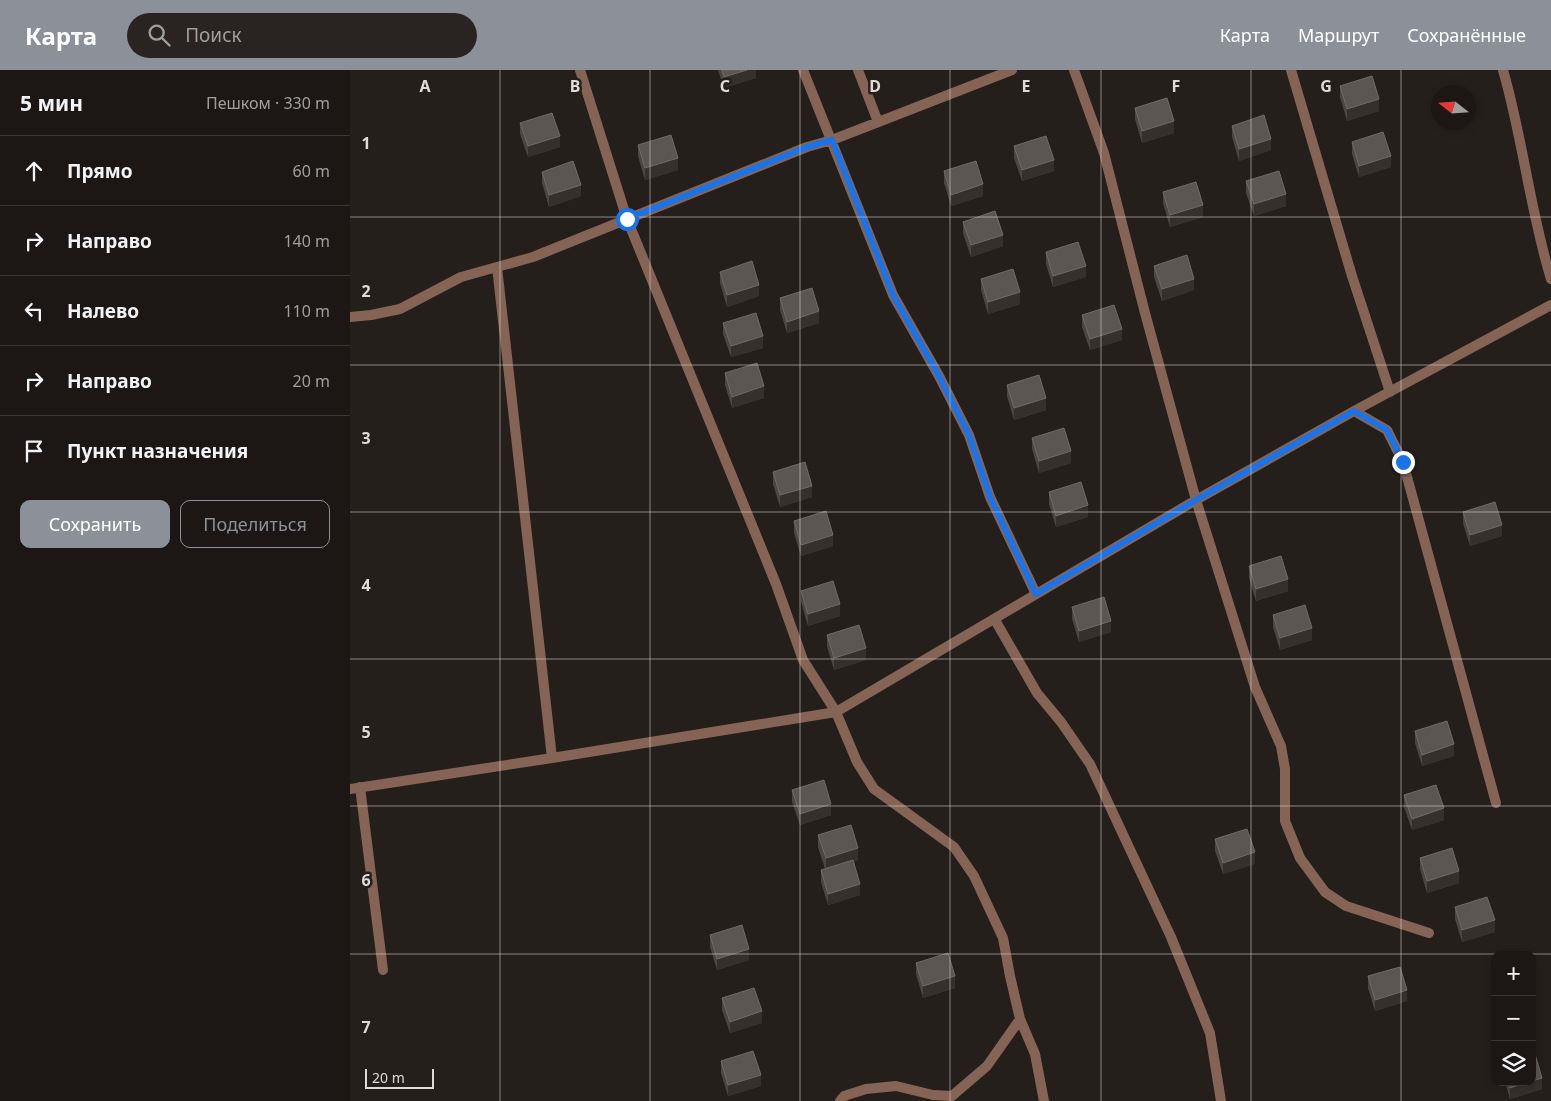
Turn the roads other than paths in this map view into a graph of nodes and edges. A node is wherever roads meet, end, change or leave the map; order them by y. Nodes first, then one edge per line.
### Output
1 (580, 70) edge
2 (803, 70) edge
3 (858, 70) edge
4 (1012, 70) edge
5 (1074, 70) edge
6 (1291, 70) edge
7 (1503, 70) edge
8 (878, 122) junction
9 (832, 140) junction
10 (627, 219) junction
11 (497, 266) junction
12 (1551, 279) edge
13 (1551, 306) edge
14 (350, 317) edge
15 (1390, 392) junction
16 (1354, 411) junction
17 (1196, 500) junction
18 (1036, 594) junction
19 (995, 620) junction
20 (836, 712) junction
21 (552, 758) junction
22 (355, 788) edge
23 (1496, 803) dead end
24 (1430, 933) dead end
25 (383, 970) dead end
26 (1020, 1019) junction
27 (840, 1101) edge
28 (1044, 1101) edge
29 (1221, 1101) edge

1 - 10 street
2 - 9 street
3 - 8 street
4 - 8 street
5 - 17 street
6 - 15 street
7 - 12 street
8 - 9 street
9 - 10 street
9 - 18 street
10 - 11 street
10 - 20 street
11 - 14 street
11 - 21 street
13 - 15 street
15 - 16 street
16 - 17 street
16 - 23 street
17 - 18 street
17 - 24 street
18 - 19 street
19 - 20 street
19 - 29 street
20 - 21 street
20 - 26 street
21 - 22 street
22 - 25 street
26 - 27 street
26 - 28 street

